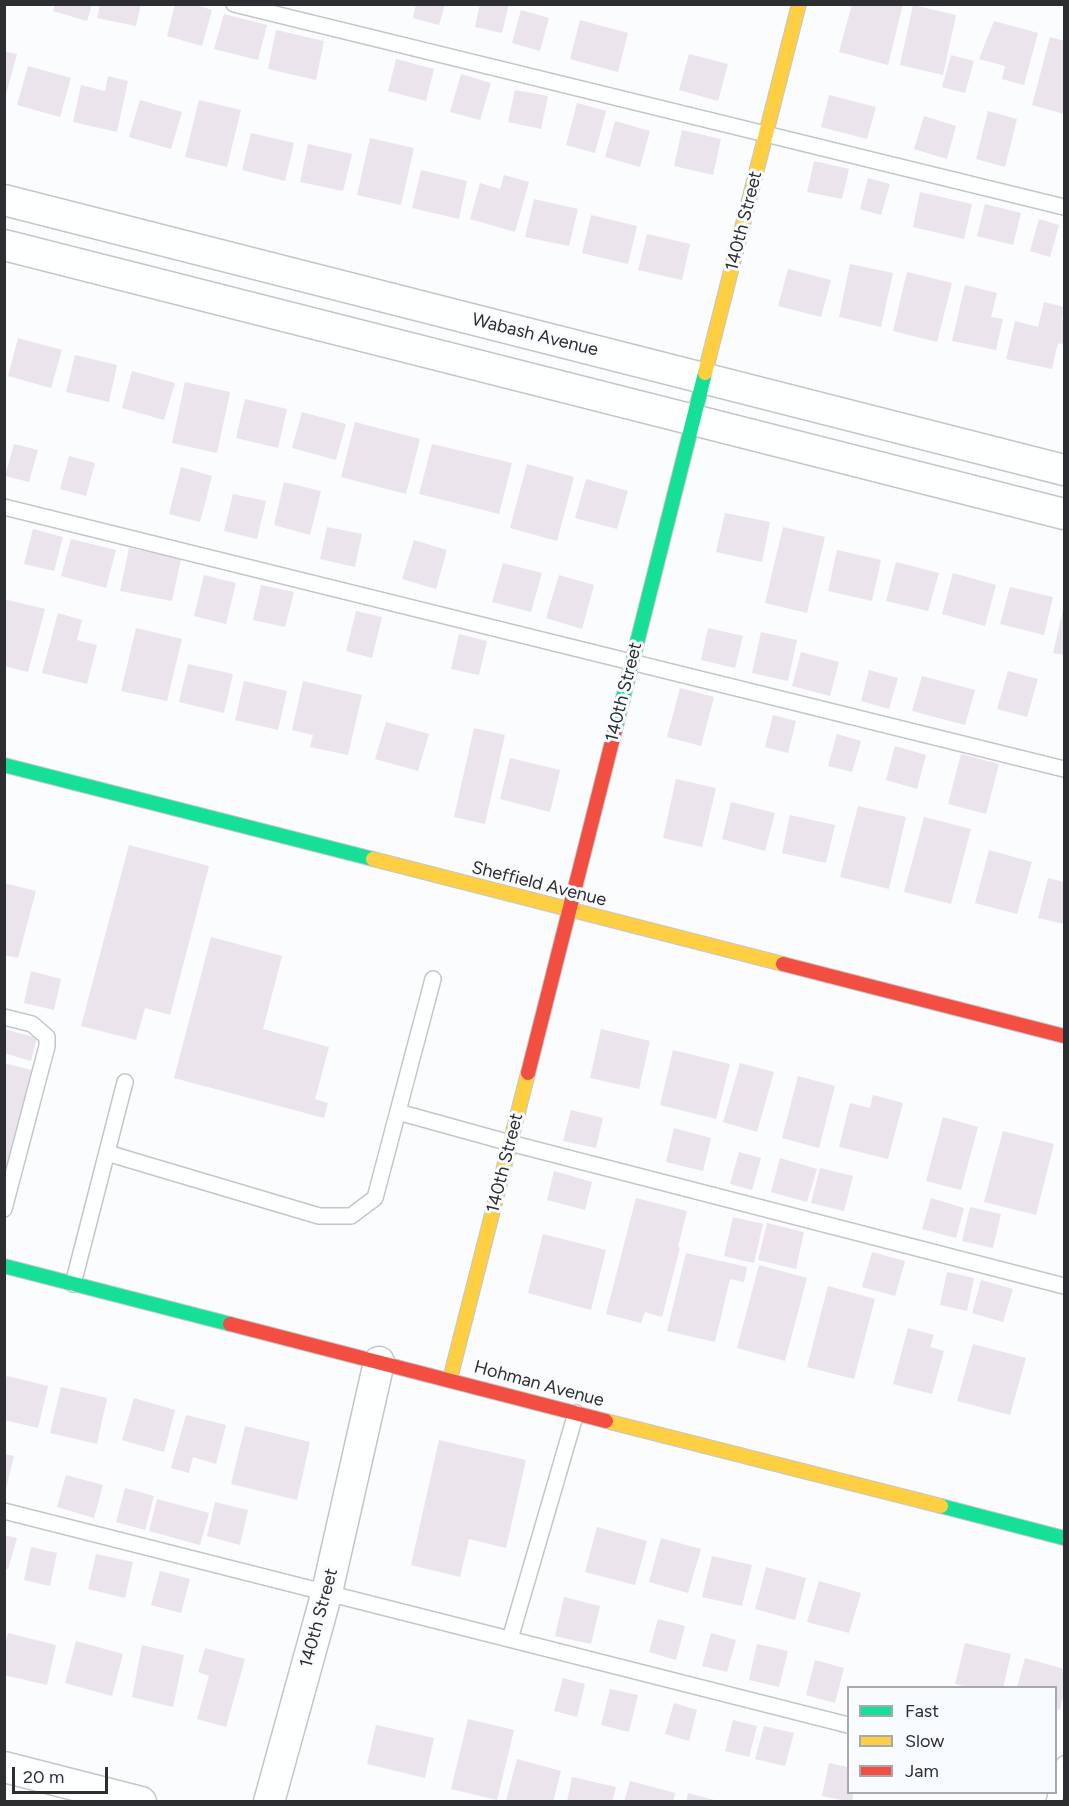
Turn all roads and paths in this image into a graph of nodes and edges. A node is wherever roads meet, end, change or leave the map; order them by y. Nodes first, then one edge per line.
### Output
1 (234, 4) edge
2 (799, 4) edge
3 (766, 135) junction
4 (4, 200) edge
5 (1065, 207) edge
6 (4, 245) edge
7 (704, 378) junction
8 (693, 420) junction
9 (1065, 470) edge
10 (4, 507) edge
11 (1065, 514) edge
12 (632, 662) junction
13 (4, 765) edge
14 (1065, 769) edge
15 (569, 910) junction
16 (433, 979) dead end
17 (4, 1017) edge
18 (1065, 1036) edge
19 (125, 1082) dead end
20 (398, 1112) junction
21 (510, 1143) junction
22 (107, 1154) junction
23 (4, 1209) edge
24 (4, 1266) edge
25 (72, 1284) junction
26 (1065, 1286) edge
27 (379, 1362) junction
28 (450, 1379) junction
29 (576, 1413) junction
30 (4, 1511) edge
31 (1065, 1538) edge
32 (327, 1592) junction
33 (510, 1639) junction
34 (847, 1724) edge
35 (4, 1767) edge
36 (141, 1802) edge
37 (269, 1802) edge

1 - 3 lane
2 - 3 street, 140th Street
3 - 5 lane
3 - 7 street, 140th Street
4 - 7 street, Wabash Avenue
6 - 8 street
7 - 8 street, 140th Street
7 - 9 street, Wabash Avenue
8 - 11 street
8 - 12 street, 140th Street
10 - 12 lane
12 - 14 lane
12 - 15 street, 140th Street
13 - 15 street, Sheffield Avenue
15 - 18 street, Sheffield Avenue
15 - 21 street, 140th Street
16 - 20 lane
17 - 23 lane
19 - 22 lane
20 - 21 lane
20 - 22 lane
21 - 26 lane
21 - 28 street, 140th Street
22 - 25 lane
24 - 25 street, Hohman Avenue
25 - 27 street, Hohman Avenue
27 - 28 street, Hohman Avenue
27 - 32 street, 140th Street
28 - 29 street, Hohman Avenue
29 - 31 street, Hohman Avenue
29 - 33 lane
30 - 32 lane
32 - 33 lane
32 - 37 street, 140th Street
33 - 34 lane
35 - 36 street

